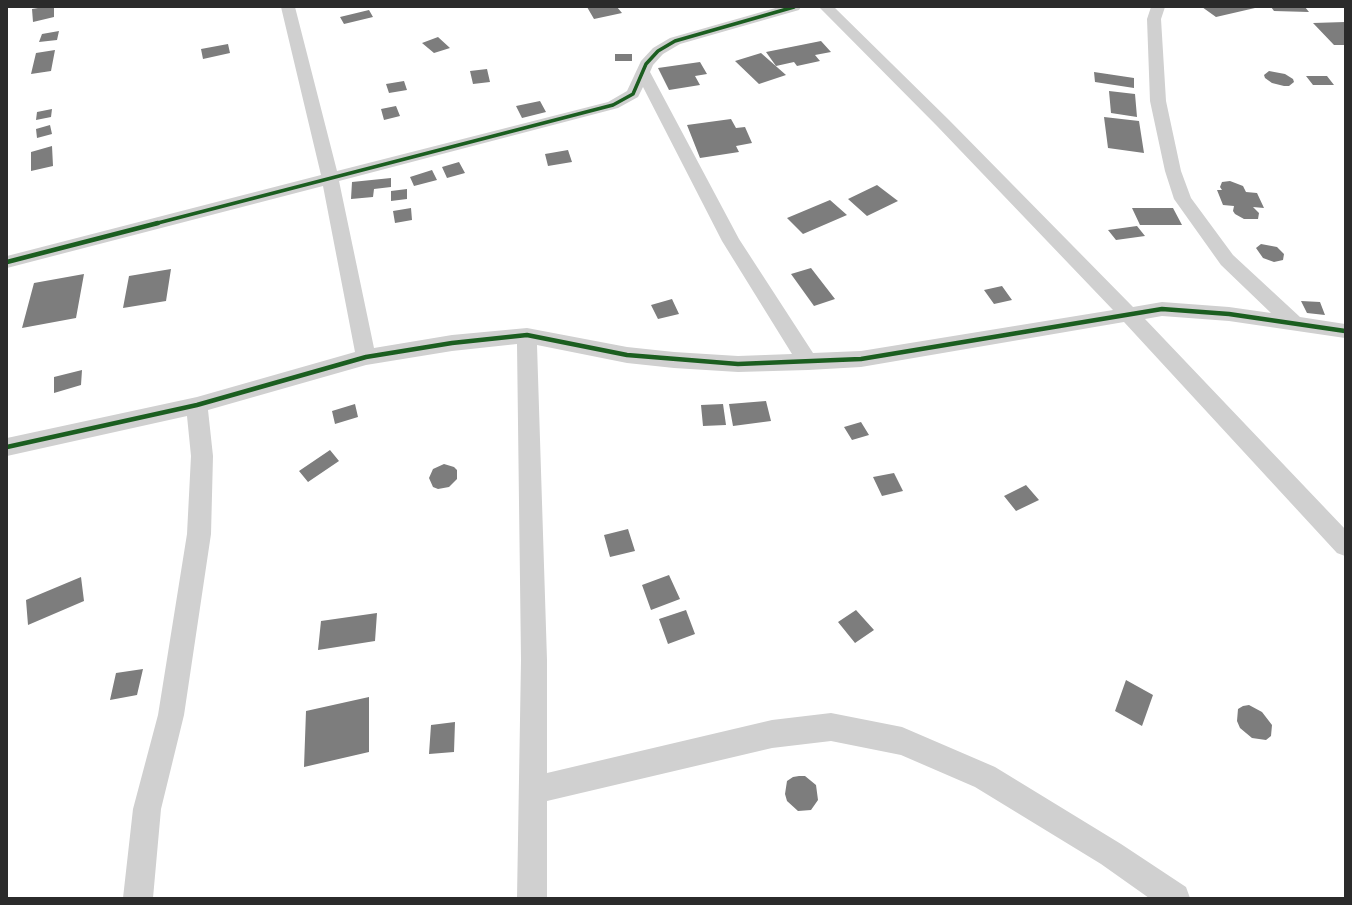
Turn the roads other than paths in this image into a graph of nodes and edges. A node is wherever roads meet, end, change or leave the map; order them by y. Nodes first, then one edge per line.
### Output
1 (288, 7) edge
2 (794, 7) edge
3 (826, 7) edge
4 (1158, 7) edge
5 (643, 72) junction
6 (330, 177) junction
7 (7, 262) edge
8 (1129, 315) junction
9 (1296, 325) junction
10 (1345, 331) edge
11 (527, 335) junction
12 (366, 357) junction
13 (808, 362) junction
14 (197, 405) junction
15 (7, 447) edge
16 (1345, 545) edge
17 (533, 790) junction
18 (138, 898) edge
19 (532, 898) edge
20 (1175, 898) edge

1 - 6 street
2 - 5 street
3 - 8 street
4 - 9 street
5 - 6 street
5 - 13 street
6 - 7 street
6 - 12 street
8 - 9 street
8 - 13 street
8 - 16 street
9 - 10 street
11 - 12 street
11 - 13 street
11 - 17 street
12 - 14 street
14 - 15 street
14 - 18 street
17 - 19 street
17 - 20 street

